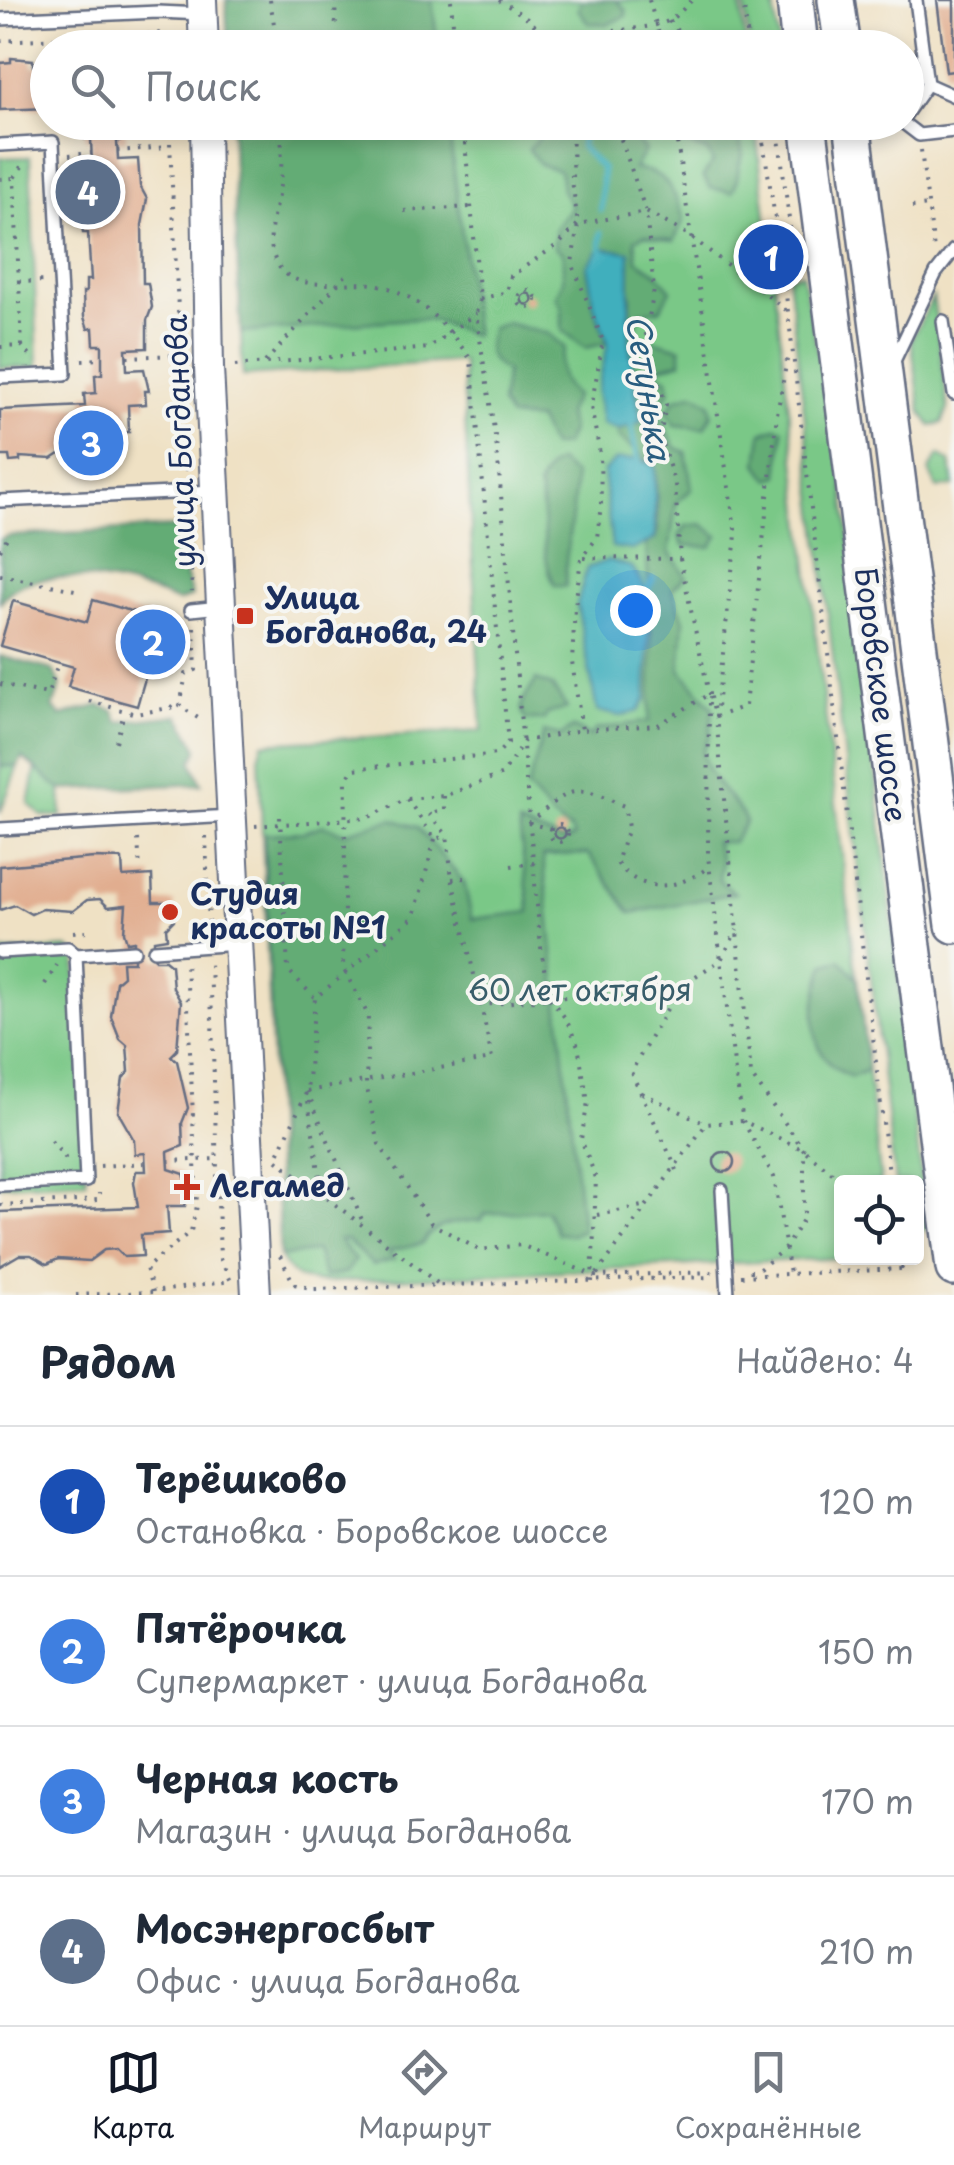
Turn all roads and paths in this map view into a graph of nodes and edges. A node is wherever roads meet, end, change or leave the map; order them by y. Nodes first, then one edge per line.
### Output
1 (270, 0) edge
2 (335, 0) edge
3 (452, 0) edge
4 (499, 0) edge
5 (649, 0) edge
6 (692, 0) edge
7 (743, 0) edge
8 (795, 0) edge
9 (836, 0) edge
10 (916, 0) edge
11 (202, 7) edge
12 (0, 19) edge
13 (669, 21) junction
14 (657, 24) junction
15 (275, 30) edge
16 (336, 30) dead end
17 (454, 30) edge
18 (538, 30) edge
19 (598, 30) edge
20 (658, 30) edge
21 (677, 30) edge
22 (747, 30) edge
23 (798, 30) edge
24 (840, 30) edge
25 (920, 30) edge
26 (30, 40) edge
27 (0, 41) edge
28 (924, 61) edge
29 (927, 84) junction
30 (924, 88) edge
31 (954, 96) edge
32 (954, 131) edge
33 (924, 134) edge
34 (170, 140) edge
35 (205, 140) edge
36 (281, 140) edge
37 (465, 140) edge
38 (573, 140) edge
39 (621, 140) edge
40 (676, 140) edge
41 (763, 140) edge
42 (779, 140) edge
43 (810, 140) edge
44 (854, 140) edge
45 (40, 142) junction
46 (0, 144) edge
47 (170, 147) junction
48 (117, 151) dead end
49 (92, 154) dead end
50 (62, 156) dead end
51 (0, 178) edge
52 (14, 178) junction
53 (928, 204) dead end
54 (471, 207) junction
55 (912, 207) dead end
56 (404, 211) dead end
57 (646, 212) junction
58 (578, 224) junction
59 (687, 234) junction
60 (954, 250) edge
61 (782, 269) junction
62 (347, 274) dead end
63 (60, 280) junction
64 (19, 282) junction
65 (338, 284) junction
66 (507, 292) junction
67 (518, 294) dead end
68 (480, 299) junction
69 (786, 310) junction
70 (476, 313) junction
71 (943, 320) dead end
72 (451, 331) junction
73 (22, 346) dead end
74 (789, 346) junction
75 (180, 355) junction
76 (127, 357) dead end
77 (102, 359) dead end
78 (64, 361) junction
79 (264, 364) junction
80 (235, 366) dead end
81 (0, 377) edge
82 (886, 384) junction
83 (954, 394) edge
84 (201, 491) junction
85 (0, 501) edge
86 (8, 536) dead end
87 (0, 550) edge
88 (580, 558) junction
89 (680, 559) junction
90 (0, 575) edge
91 (75, 590) dead end
92 (201, 609) junction
93 (58, 662) dead end
94 (0, 684) edge
95 (709, 694) junction
96 (89, 700) dead end
97 (180, 706) junction
98 (125, 711) junction
99 (716, 717) junction
100 (206, 724) dead end
101 (582, 730) junction
102 (524, 741) junction
103 (116, 742) dead end
104 (444, 796) junction
105 (407, 799) junction
106 (280, 818) dead end
107 (230, 820) junction
108 (344, 820) junction
109 (528, 823) junction
110 (0, 829) edge
111 (550, 829) dead end
112 (137, 834) dead end
113 (447, 835) junction
114 (435, 839) junction
115 (534, 863) junction
116 (512, 866) dead end
117 (706, 869) dead end
118 (140, 870) dead end
119 (465, 878) dead end
120 (452, 880) junction
121 (954, 924) edge
122 (738, 928) junction
123 (224, 945) junction
124 (185, 947) junction
125 (154, 950) dead end
126 (134, 951) dead end
127 (0, 952) edge
128 (76, 955) junction
129 (721, 960) junction
130 (347, 972) junction
131 (680, 986) junction
132 (548, 996) junction
133 (314, 998) junction
134 (481, 1004) junction
135 (366, 1084) junction
136 (307, 1091) junction
137 (642, 1093) junction
138 (743, 1120) junction
139 (706, 1124) junction
140 (804, 1150) junction
141 (218, 1159) junction
142 (168, 1160) dead end
143 (195, 1160) junction
144 (146, 1163) dead end
145 (677, 1170) junction
146 (834, 1175) edge
147 (889, 1175) edge
148 (86, 1181) junction
149 (0, 1185) edge
150 (322, 1190) junction
151 (722, 1190) dead end
152 (648, 1205) junction
153 (597, 1215) junction
154 (364, 1225) junction
155 (785, 1248) junction
156 (901, 1265) edge
157 (904, 1265) edge
158 (954, 1268) edge
159 (901, 1269) junction
160 (727, 1274) junction
161 (790, 1274) junction
162 (288, 1277) dead end
163 (592, 1278) junction
164 (440, 1285) junction
165 (153, 1292) junction
166 (76, 1295) edge
167 (256, 1295) edge
168 (728, 1295) edge

1 - 15 path
2 - 16 path
3 - 17 path
4 - 18 path
5 - 14 path
6 - 13 path
7 - 22 path
8 - 23 main road
9 - 24 main road
10 - 25 lane
11 - 12 lane
13 - 14 path
13 - 21 path
14 - 19 path
14 - 20 path
26 - 27 path
28 - 29 lane
29 - 30 lane
29 - 31 lane
32 - 33 lane
34 - 47 path
35 - 84 street, улица Богданова
36 - 65 path
37 - 54 path
38 - 58 path
39 - 57 path
40 - 59 path
41 - 61 path
42 - 61 path
43 - 158 main road, Боровское шоссе
44 - 82 main road, Боровское шоссе
45 - 46 lane
45 - 52 path
45 - 63 lane
47 - 48 path
47 - 75 path
49 - 50 path
51 - 52 path
52 - 64 path
53 - 55 path
54 - 56 path
54 - 68 path
57 - 58 path
57 - 59 path
57 - 89 path
58 - 66 path
58 - 88 path
59 - 69 path
59 - 99 path
60 - 82 lane
61 - 69 path
62 - 65 path
63 - 64 path
63 - 78 lane
64 - 73 path
65 - 72 path
65 - 79 path
66 - 67 path
66 - 68 path
68 - 70 path
69 - 74 path
70 - 72 path
70 - 102 path
71 - 83 lane
72 - 79 path
72 - 108 path
74 - 99 path
74 - 147 path
75 - 76 path
75 - 84 path
77 - 78 path
78 - 81 lane
79 - 80 path
82 - 121 main road, Боровское шоссе
84 - 85 lane
84 - 92 street, улица Богданова
84 - 92 path
86 - 87 path
88 - 89 path
88 - 101 path
89 - 95 path
90 - 91 path
92 - 97 path
92 - 107 street, улица Богданова
93 - 94 path
95 - 99 path
95 - 101 path
95 - 129 path
96 - 98 path
97 - 98 path
97 - 100 path
98 - 103 path
99 - 122 path
101 - 102 path
102 - 104 path
102 - 109 path
104 - 105 path
104 - 113 path
105 - 108 path
105 - 114 path
106 - 133 path
107 - 108 path
107 - 110 lane
107 - 123 street, улица Богданова
107 - 123 path
108 - 130 path
109 - 111 path
109 - 115 path
109 - 117 path, bridge
112 - 118 path
113 - 114 path
113 - 120 path
114 - 130 path
115 - 116 path
115 - 132 path
119 - 120 path
120 - 134 path
122 - 129 path
122 - 140 path
123 - 124 lane
123 - 141 path
123 - 167 street, улица Богданова
124 - 125 lane
124 - 143 path
126 - 128 lane
127 - 128 lane
128 - 148 lane
129 - 131 path
129 - 138 path
130 - 133 path
130 - 135 path
131 - 132 path
131 - 137 path
132 - 134 path
132 - 153 path
133 - 136 path
134 - 135 path
135 - 136 path
135 - 163 path
136 - 150 path
136 - 150 path
136 - 154 path
137 - 139 path
137 - 145 path
138 - 139 path
138 - 140 path
138 - 155 path
139 - 145 path
140 - 146 path
140 - 155 path
141 - 143 path
141 - 165 path
142 - 143 path
143 - 165 path
144 - 148 path
145 - 152 path
148 - 149 lane
150 - 154 path
151 - 160 lane
152 - 153 path
152 - 163 path
153 - 163 path
154 - 164 path
155 - 160 path
155 - 161 path
156 - 159 path
157 - 159 path
159 - 161 path
160 - 161 path
160 - 163 path
160 - 168 lane
162 - 164 path
163 - 164 path
165 - 166 path

